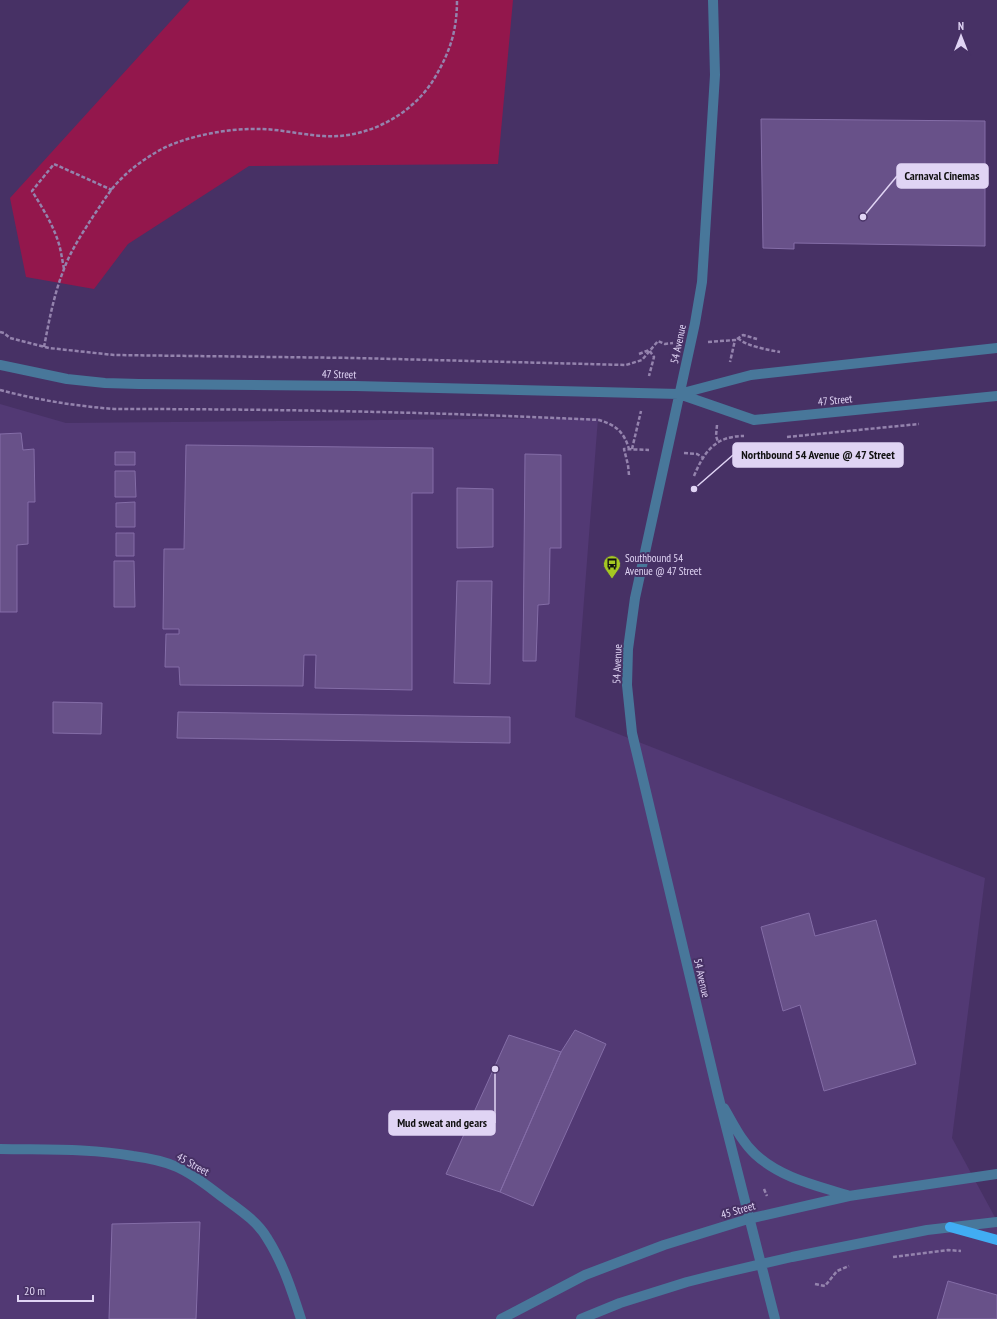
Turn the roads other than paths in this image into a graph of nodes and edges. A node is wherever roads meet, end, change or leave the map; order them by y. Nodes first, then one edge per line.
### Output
1 (713, 0) edge
2 (997, 348) edge
3 (0, 365) edge
4 (680, 394) junction
5 (997, 396) edge
6 (718, 1095) junction
7 (0, 1149) edge
8 (997, 1174) edge
9 (849, 1196) junction
10 (748, 1219) junction
11 (997, 1222) edge
12 (950, 1227) junction
13 (997, 1240) edge
14 (761, 1264) junction
15 (301, 1319) edge
16 (500, 1319) edge
17 (581, 1319) edge
18 (775, 1319) edge

1 - 4 street, 54 Avenue
2 - 4 street, 47 Street
3 - 4 street, 47 Street
4 - 5 street, 47 Street
4 - 6 street, 54 Avenue
6 - 9 street
6 - 10 street, 54 Avenue
7 - 15 street, 45 Street
8 - 9 street, 45 Street
9 - 10 street, 45 Street
10 - 14 street, 54 Avenue
10 - 16 street, 45 Street
11 - 12 street
12 - 13 main road
12 - 14 street
14 - 17 street
14 - 18 street, 54 Avenue

